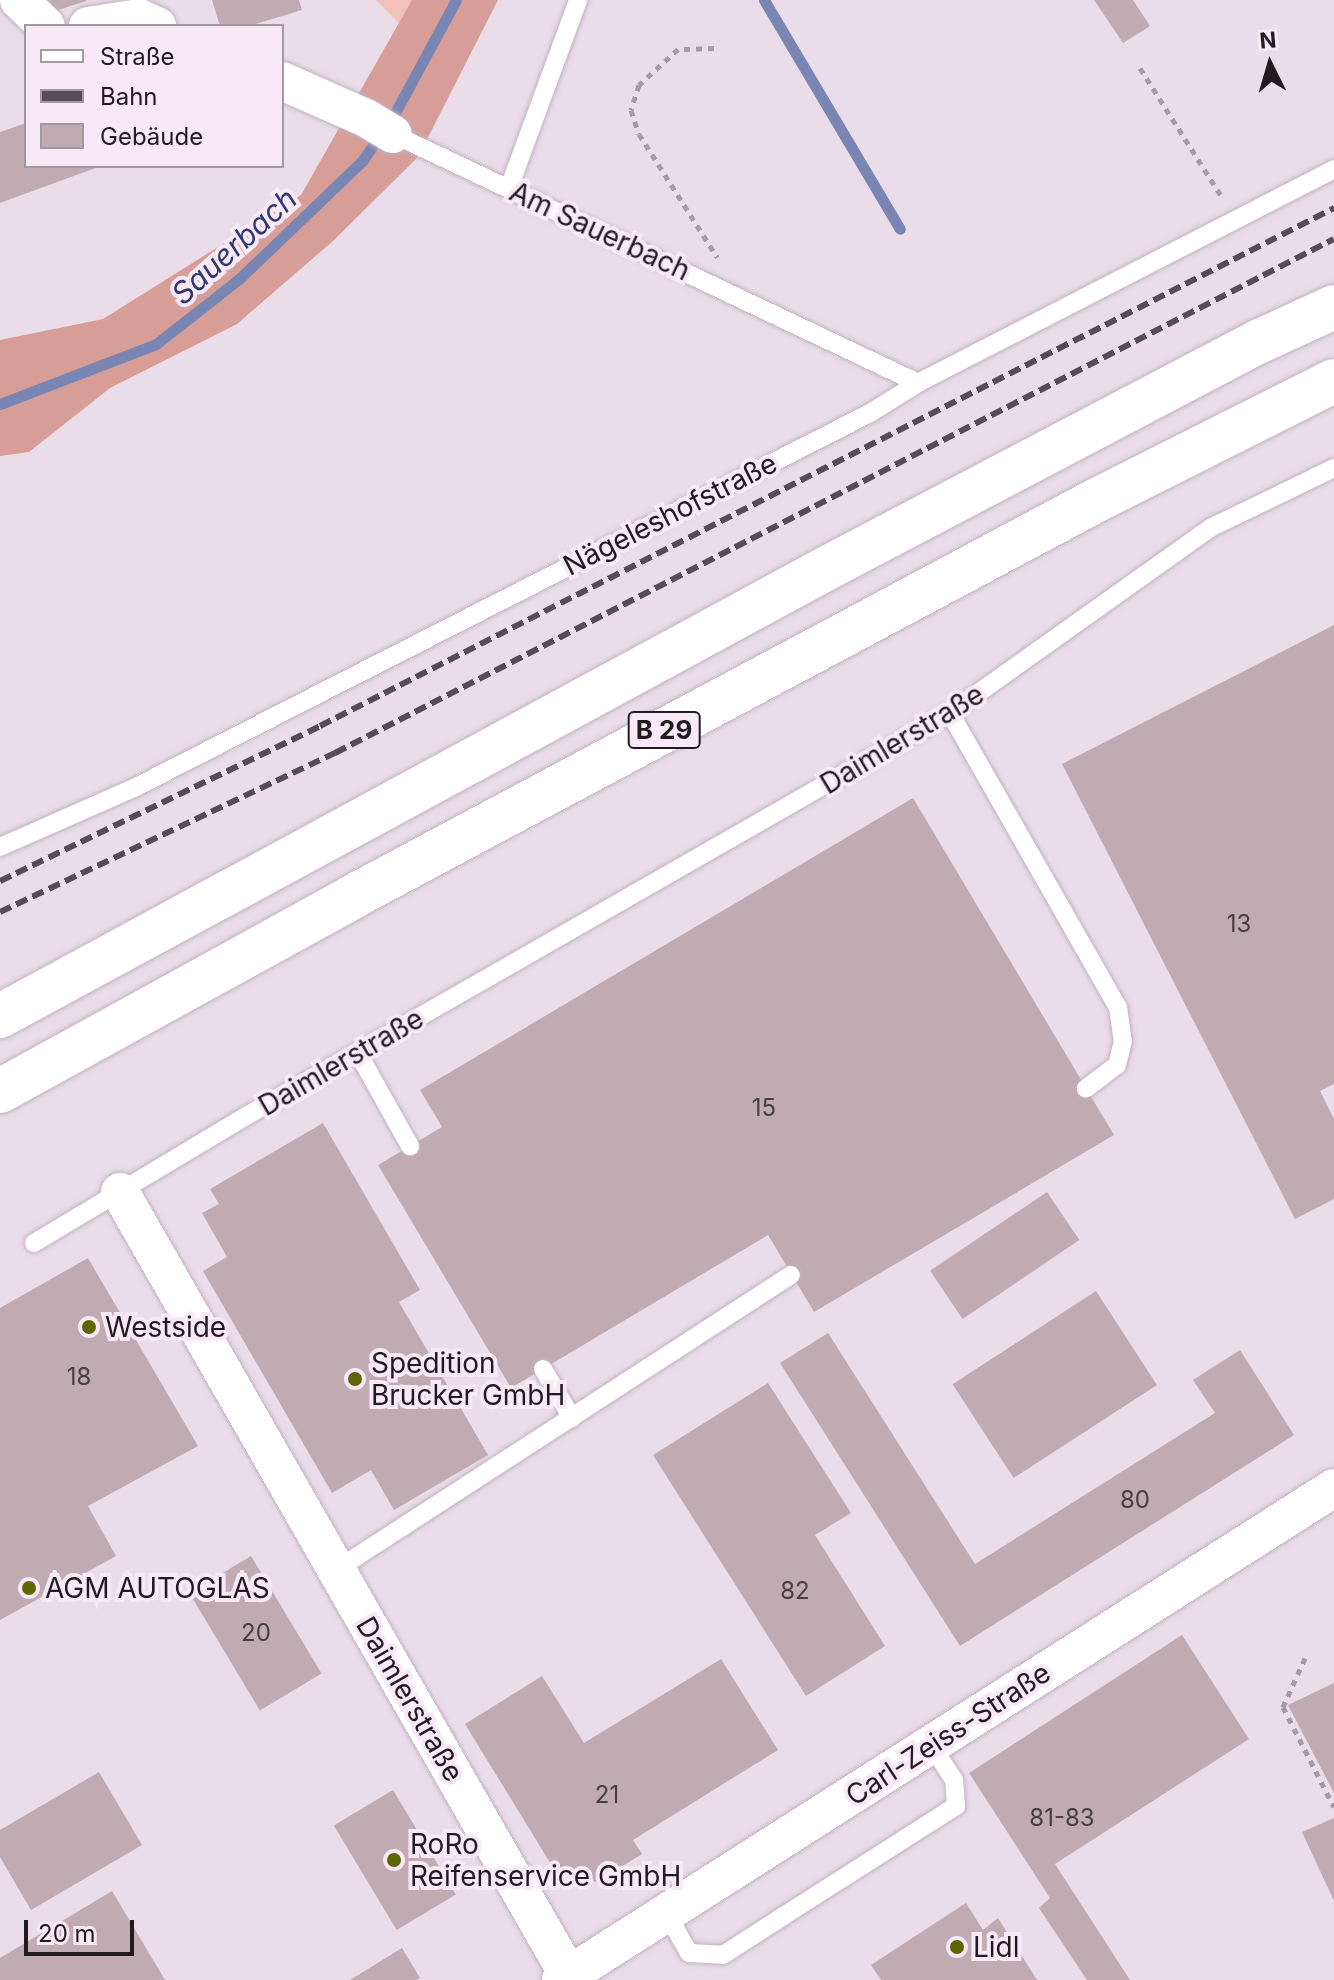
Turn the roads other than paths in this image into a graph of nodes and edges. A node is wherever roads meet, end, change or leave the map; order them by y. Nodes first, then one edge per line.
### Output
1 (19, 0) edge
2 (578, 0) edge
3 (44, 24) edge
4 (101, 24) edge
5 (152, 24) edge
6 (284, 82) edge
7 (379, 126) joint
8 (1334, 169) edge
9 (509, 188) junction
10 (1334, 307) edge
11 (1334, 381) edge
12 (918, 383) junction
13 (1334, 468) edge
14 (950, 713) junction
15 (0, 847) edge
16 (0, 1016) edge
17 (358, 1053) junction
18 (1086, 1088) dead end
19 (0, 1091) edge
20 (410, 1146) dead end
21 (120, 1192) junction
22 (34, 1243) dead end
23 (791, 1275) dead end
24 (543, 1369) dead end
25 (572, 1418) junction
26 (1334, 1488) edge
27 (336, 1570) junction
28 (931, 1745) junction
29 (667, 1914) junction
30 (565, 1978) edge

1 - 3 street
2 - 9 lane
4 - 5 street
6 - 7 street, Am Sauerbach
7 - 9 lane, Am Sauerbach
8 - 12 lane, Nägeleshofstraße
9 - 12 lane, Am Sauerbach
10 - 16 highway, B 29
11 - 19 highway, B 29
12 - 15 lane, Nägeleshofstraße
13 - 14 lane, Daimlerstraße
14 - 17 lane, Daimlerstraße
14 - 18 lane
17 - 20 lane
17 - 21 lane, Daimlerstraße
21 - 22 lane
21 - 27 street, Daimlerstraße
23 - 25 lane
24 - 25 lane
25 - 27 lane
26 - 28 street, Carl-Zeiss-Straße
27 - 30 street, Daimlerstraße
28 - 29 street, Carl-Zeiss-Straße
28 - 29 lane
29 - 30 street, Carl-Zeiss-Straße

